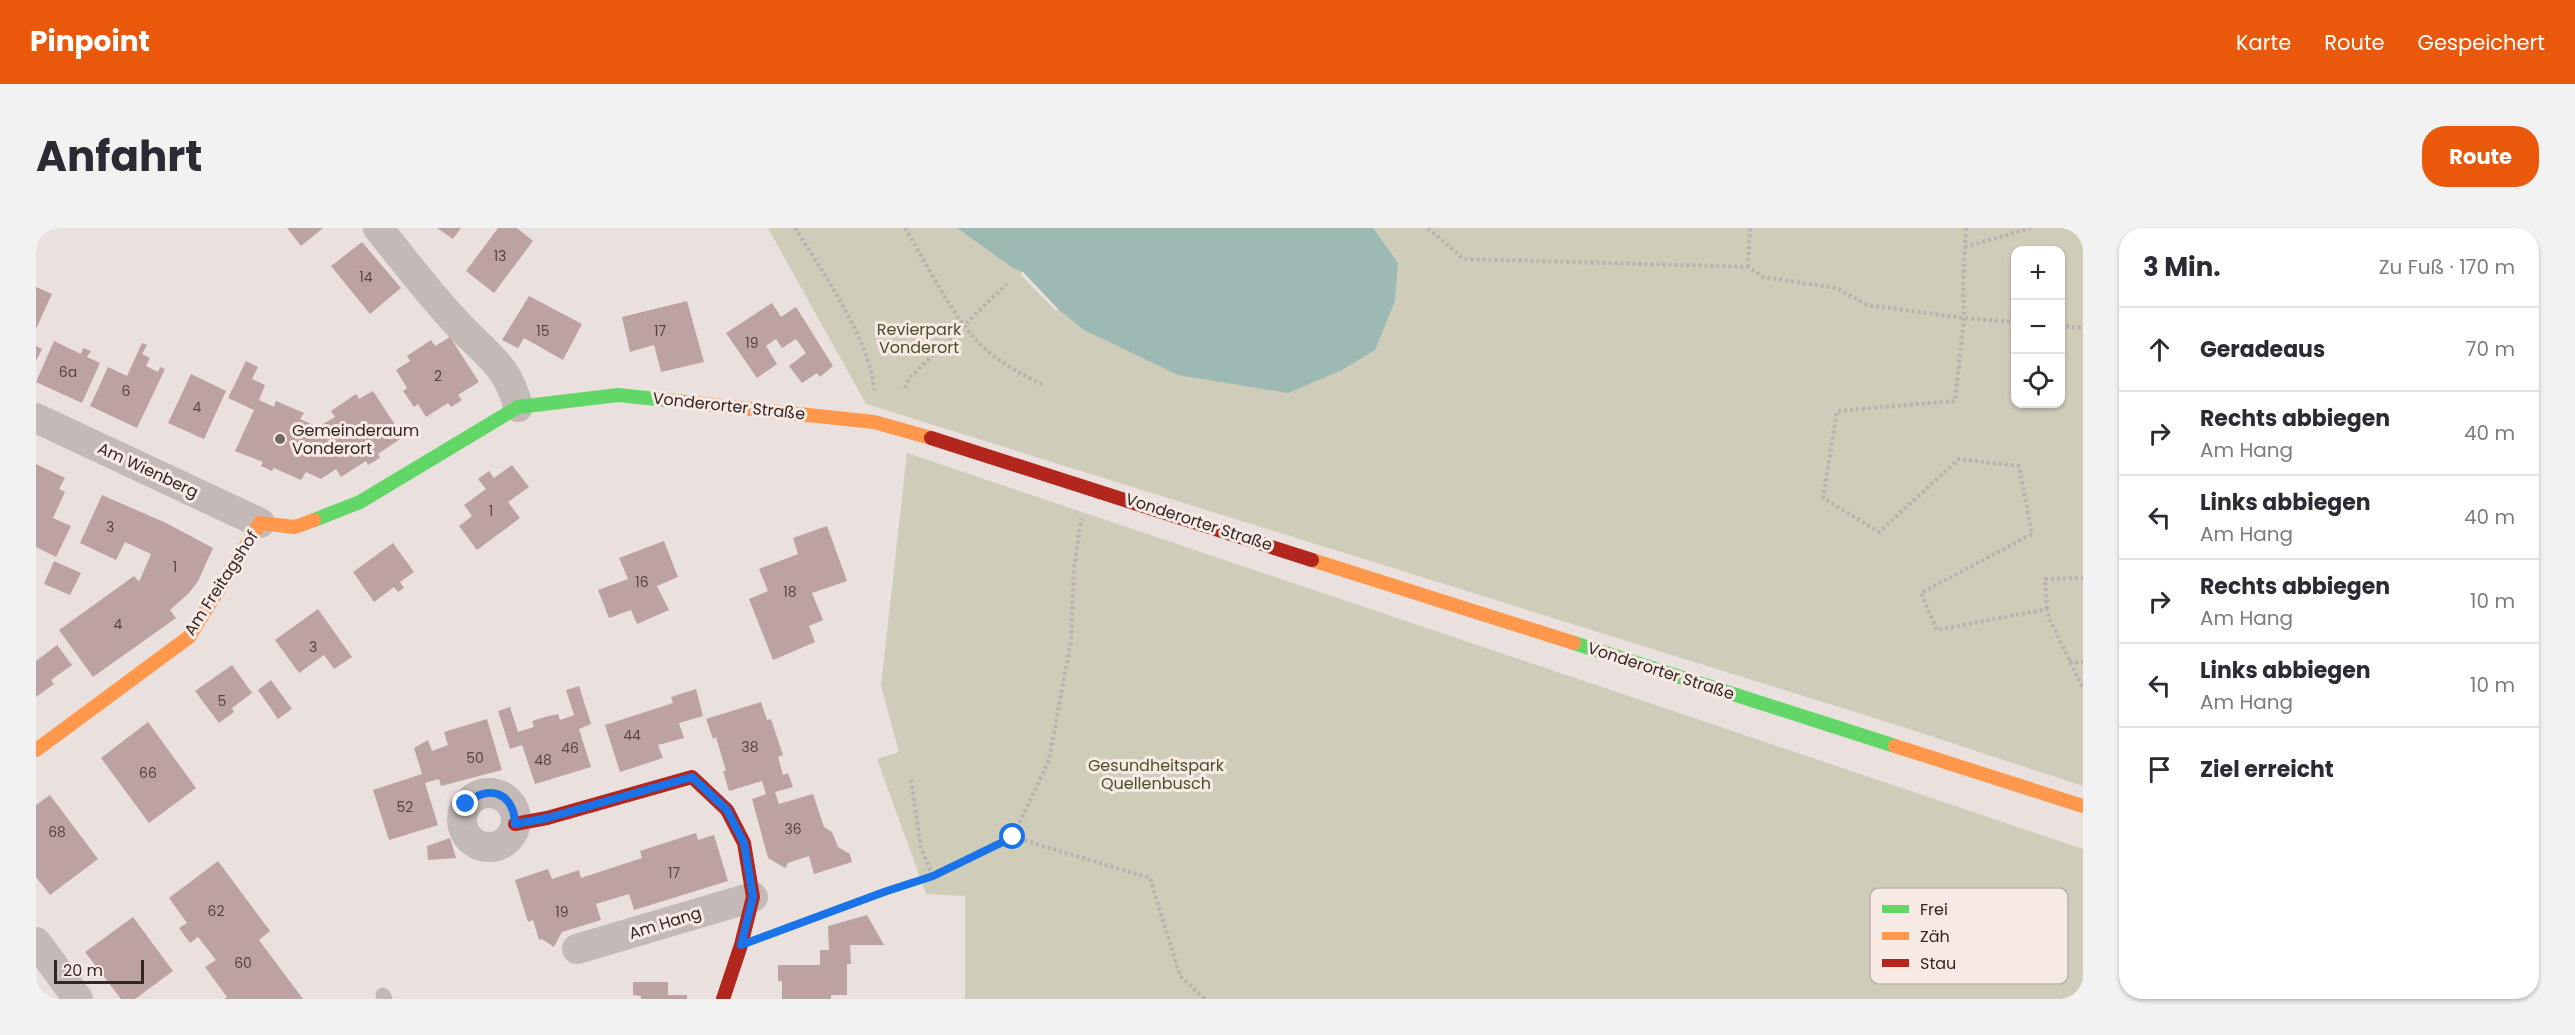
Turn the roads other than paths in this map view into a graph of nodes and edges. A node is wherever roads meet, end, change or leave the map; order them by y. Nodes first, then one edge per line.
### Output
1 (378, 228) edge
2 (518, 407) junction
3 (36, 418) edge
4 (260, 523) junction
5 (36, 750) edge
6 (2083, 806) edge
7 (515, 824) dead end
8 (753, 897) junction
9 (36, 942) edge
10 (577, 949) dead end
11 (78, 999) edge
12 (723, 999) edge

1 - 2 street
2 - 4 street, Am Freitagshof
2 - 6 street, Vonderorter Straße
3 - 4 street, Am Wienberg
4 - 5 street, Am Freitagshof
7 - 8 street
8 - 10 street, Am Hang
8 - 12 street
9 - 11 street

